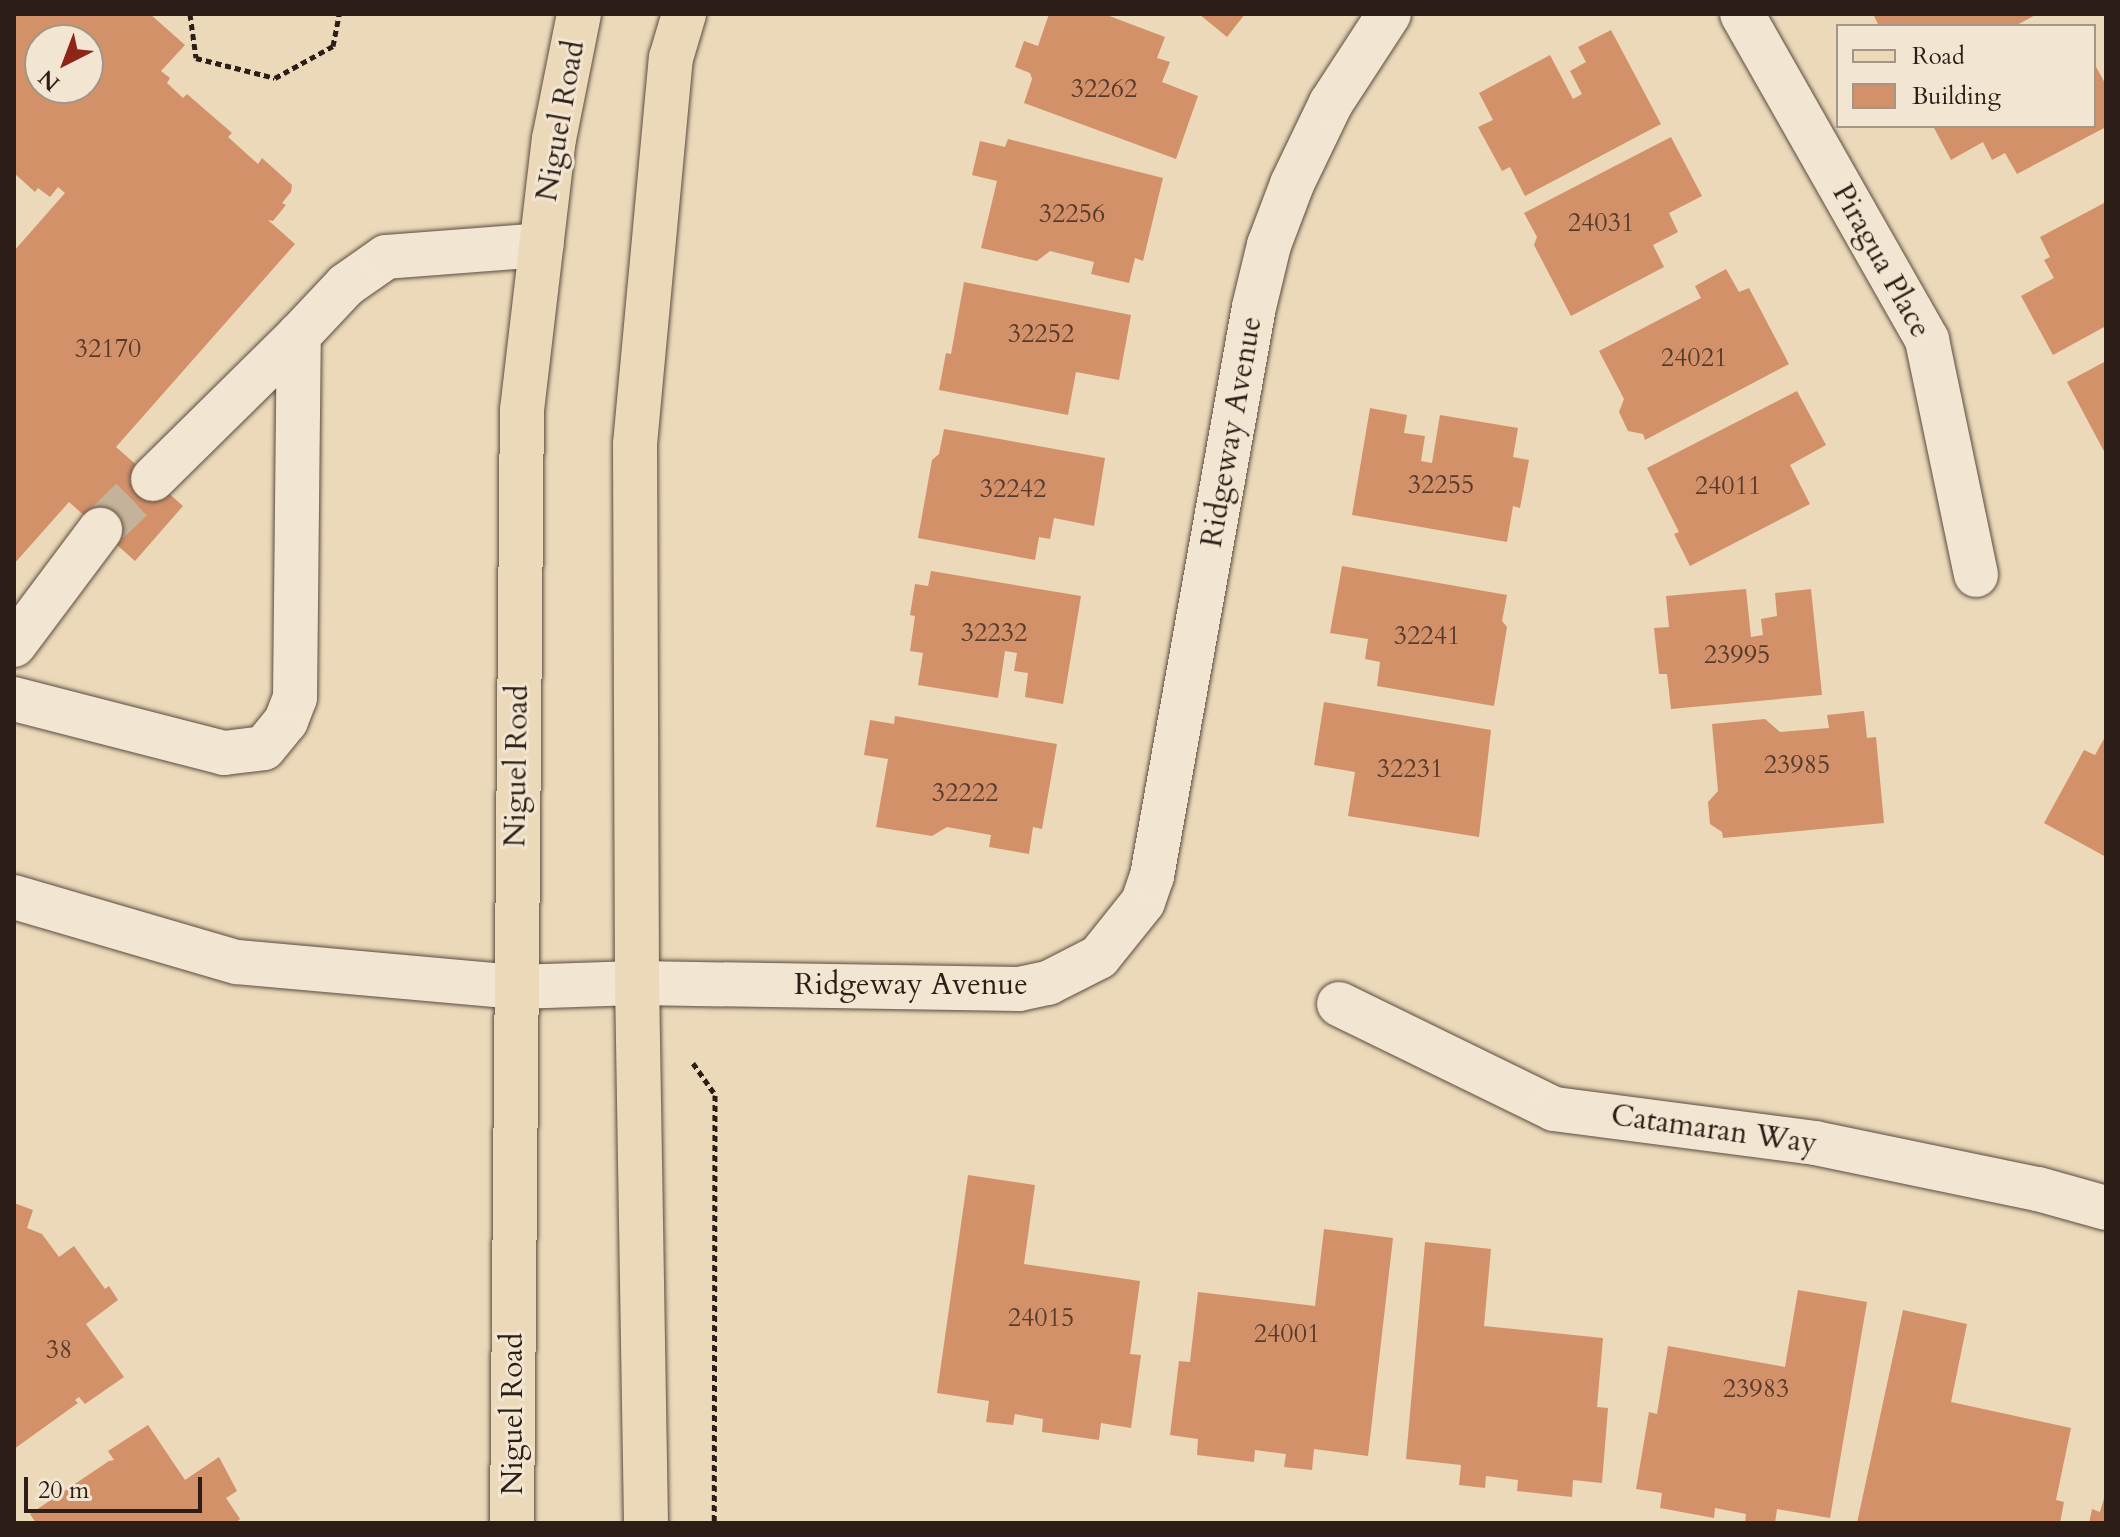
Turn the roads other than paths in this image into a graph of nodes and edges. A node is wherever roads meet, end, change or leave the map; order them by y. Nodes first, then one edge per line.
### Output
1 (579, 14) edge
2 (684, 14) edge
3 (1389, 14) edge
4 (1742, 14) edge
5 (542, 245) junction
6 (299, 335) junction
7 (153, 479) tunnel mouth
8 (100, 530) tunnel mouth
9 (1976, 575) dead end
10 (14, 645) edge
11 (14, 699) edge
12 (14, 897) edge
13 (637, 983) junction
14 (515, 987) junction
15 (1339, 1004) dead end
16 (2106, 1208) edge
17 (512, 1523) edge
18 (646, 1523) edge

1 - 5 main road, Niguel Road
2 - 13 main road
3 - 13 street, Ridgeway Avenue
4 - 9 street, Piragua Place
5 - 6 street
5 - 14 main road, Niguel Road
6 - 7 street
6 - 11 street
8 - 10 street
12 - 14 street, Ridgeway Avenue
13 - 14 street, Ridgeway Avenue
13 - 18 main road
14 - 17 main road, Niguel Road
15 - 16 street, Catamaran Way

